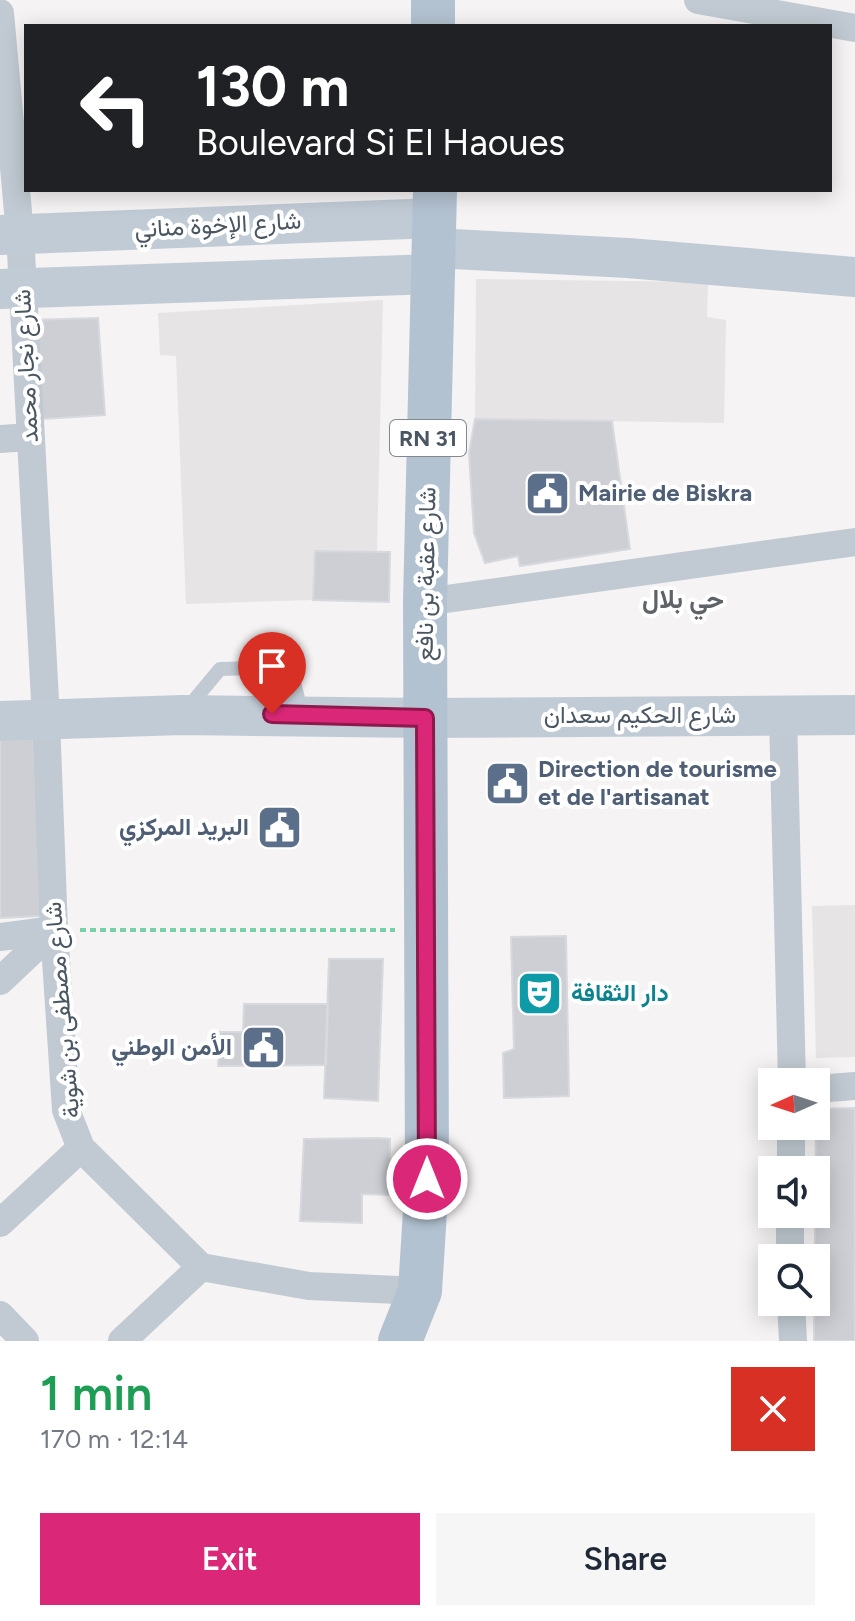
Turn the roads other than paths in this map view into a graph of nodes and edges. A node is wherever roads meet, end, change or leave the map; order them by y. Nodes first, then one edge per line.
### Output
1 (433, 0) edge
2 (698, 0) edge
3 (799, 10) edge
4 (0, 13) edge
5 (433, 24) edge
6 (855, 28) edge
7 (16, 88) edge
8 (435, 233) edge
9 (10, 235) edge
10 (855, 277) edge
11 (10, 288) edge
12 (30, 437) junction
13 (0, 439) edge
14 (855, 542) edge
15 (425, 602) junction
16 (783, 715) junction
17 (855, 715) edge
18 (425, 718) junction
19 (46, 719) junction
20 (0, 721) edge
21 (54, 930) junction
22 (0, 937) edge
23 (0, 981) edge
24 (792, 1068) edge
25 (855, 1086) edge
26 (830, 1088) edge
27 (81, 1148) junction
28 (2, 1219) edge
29 (201, 1267) junction
30 (420, 1291) junction
31 (0, 1315) edge
32 (792, 1316) edge
33 (25, 1341) edge
34 (122, 1341) edge
35 (400, 1341) edge
36 (793, 1341) edge

1 - 5 main road
2 - 3 street
3 - 6 street
4 - 7 street, شارع نجار محمد
7 - 9 street, شارع نجار محمد
8 - 9 street, شارع الإخوة مناني
8 - 10 street, شارع الإخوة مناني
8 - 11 street, شارع الإخوة مناني
8 - 15 main road, شارع عقبة بن نافع / RN 31
9 - 11 street, شارع نجار محمد
11 - 12 street, شارع نجار محمد
12 - 13 street
12 - 19 street, شارع نجار محمد
14 - 15 street
15 - 18 main road, شارع عقبة بن نافع / RN 31
16 - 17 street, شارع الحكيم سعدان
16 - 18 street, شارع الحكيم سعدان
16 - 24 street
18 - 19 street, شارع الحكيم سعدان
18 - 30 main road, RN 31
19 - 20 street, شارع الحكيم سعدان
19 - 21 street, شارع مصطفى بن شوية
21 - 22 street
21 - 23 street
21 - 27 street, شارع مصطفى بن شوية
25 - 26 street
27 - 28 street
27 - 29 street, شارع مصطفى بن شوية
29 - 30 street
29 - 34 street
30 - 35 main road, RN 31
31 - 33 street
32 - 36 street

